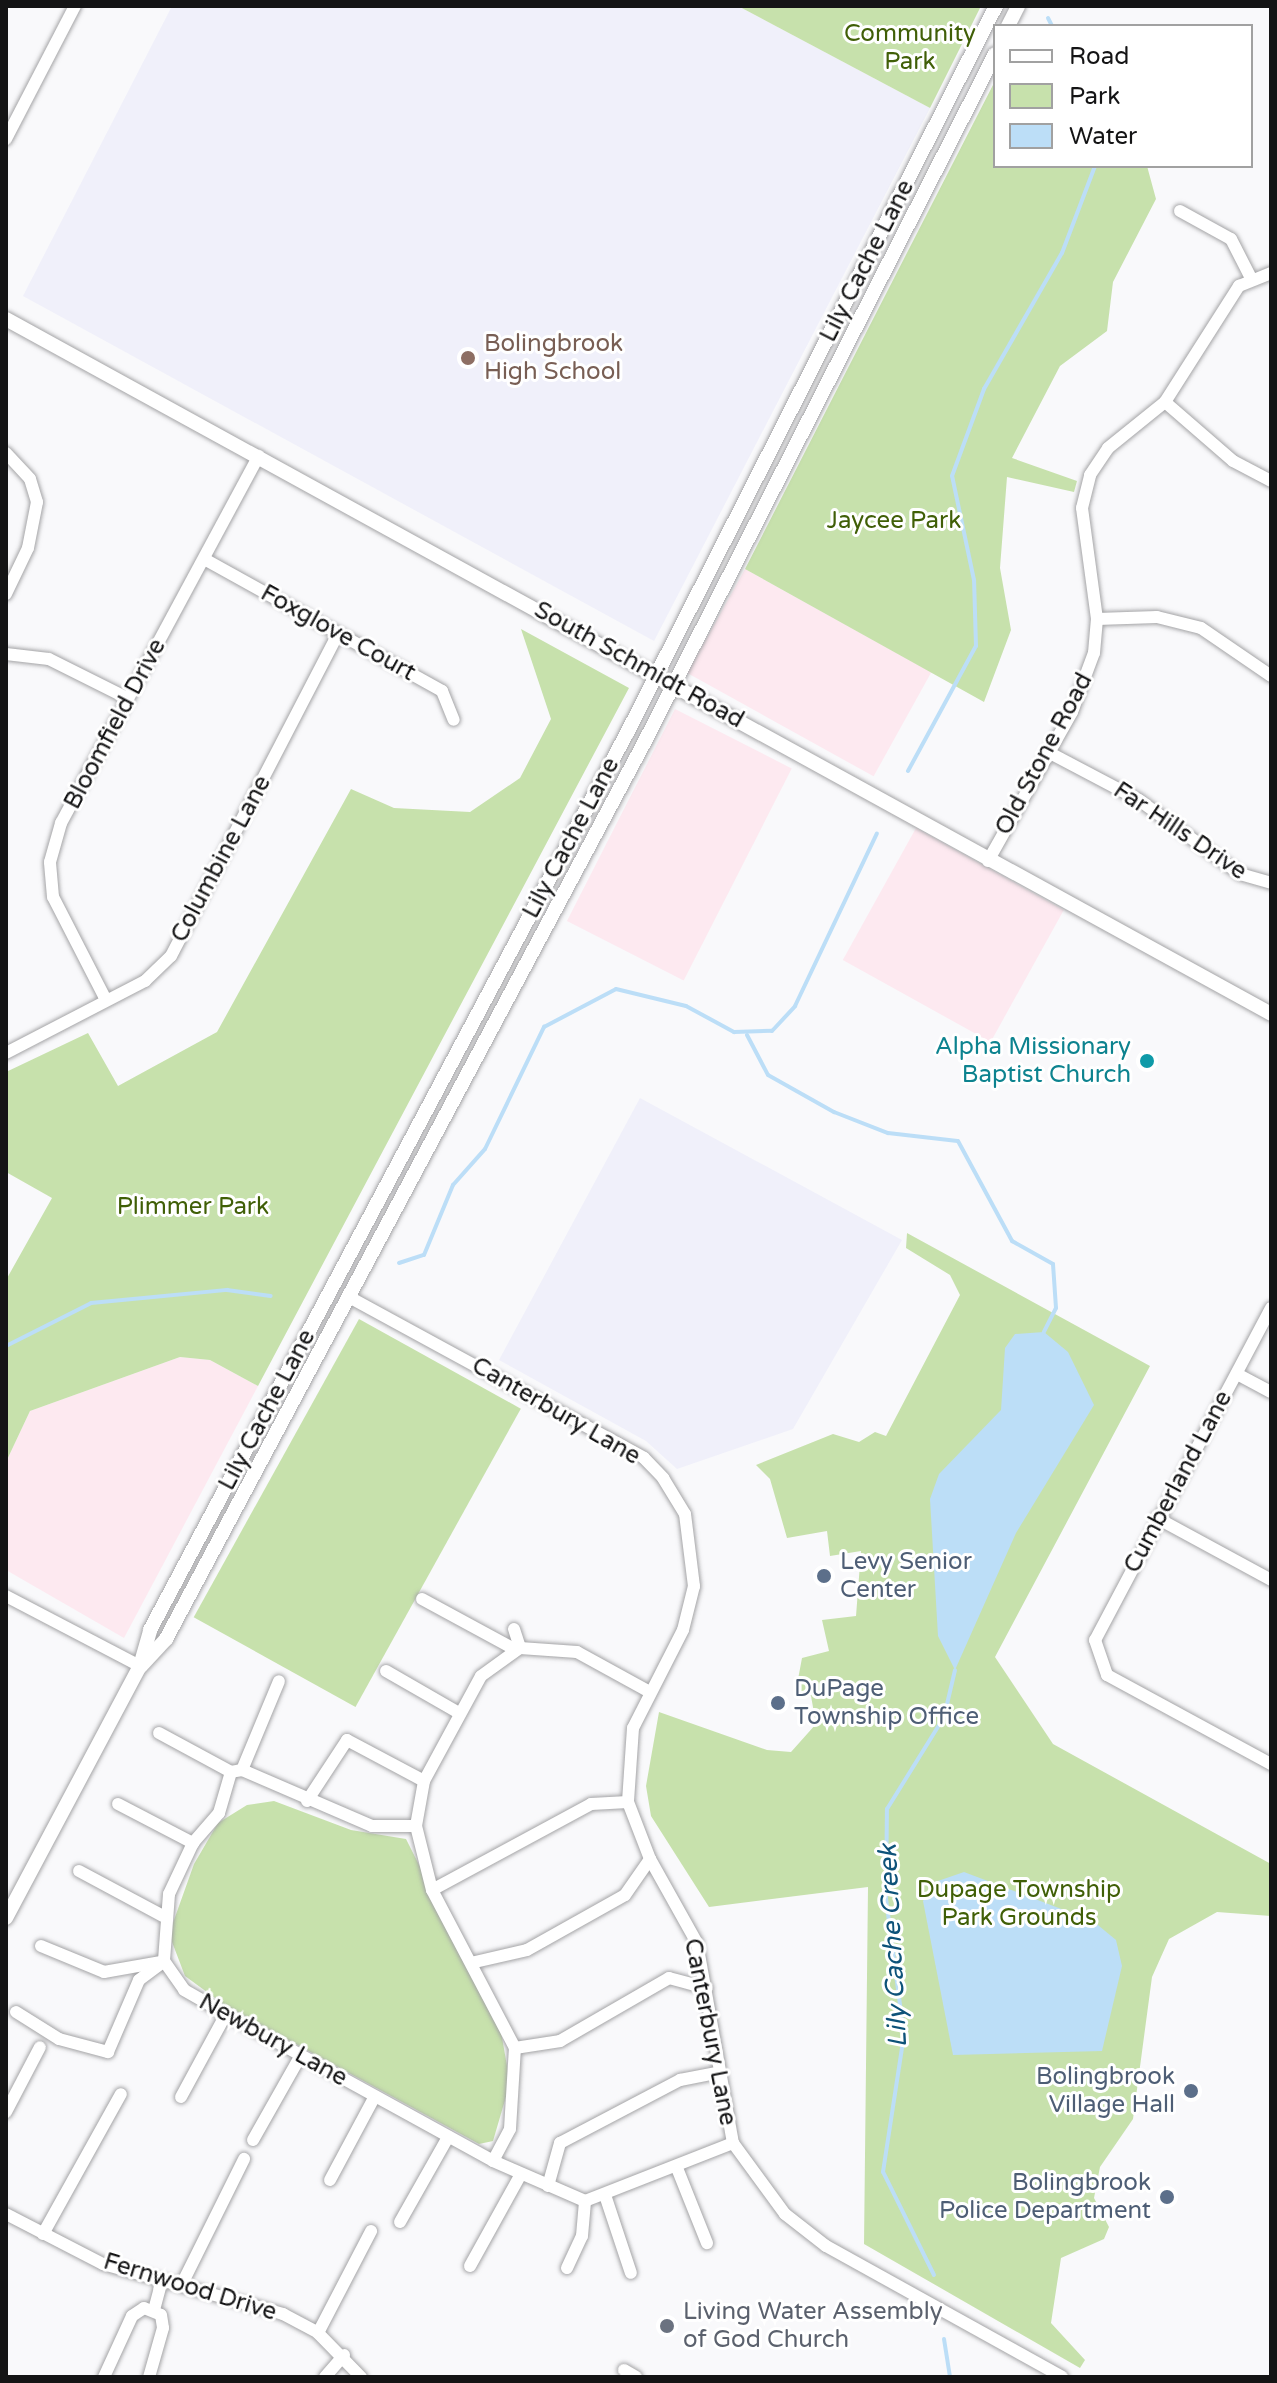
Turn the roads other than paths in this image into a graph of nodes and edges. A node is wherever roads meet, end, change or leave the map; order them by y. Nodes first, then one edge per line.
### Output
1 (75, 6) edge
2 (996, 6) edge
3 (1018, 6) edge
4 (1009, 24) edge
5 (993, 58) edge
6 (6, 139) edge
7 (1180, 211) dead end
8 (1271, 273) edge
9 (1251, 278) junction
10 (6, 319) edge
11 (1165, 402) junction
12 (6, 453) edge
13 (259, 456) junction
14 (1271, 481) edge
15 (206, 560) junction
16 (6, 594) edge
17 (1097, 619) junction
18 (338, 634) junction
19 (7, 651) edge
20 (656, 674) junction
21 (1271, 676) edge
22 (675, 684) junction
23 (127, 698) junction
24 (454, 720) dead end
25 (1048, 752) junction
26 (988, 861) junction
27 (1271, 883) edge
28 (106, 1000) junction
29 (1271, 1014) edge
30 (6, 1053) edge
31 (331, 1288) junction
32 (349, 1297) junction
33 (1271, 1308) edge
34 (1237, 1374) junction
35 (1271, 1392) edge
36 (1157, 1518) junction
37 (1271, 1580) edge
38 (6, 1596) edge
39 (422, 1599) dead end
40 (514, 1629) dead end
41 (518, 1649) junction
42 (140, 1666) junction
43 (386, 1671) dead end
44 (279, 1681) dead end
45 (648, 1691) junction
46 (459, 1713) junction
47 (159, 1733) dead end
48 (1271, 1764) edge
49 (236, 1771) junction
50 (424, 1781) junction
51 (307, 1801) junction
52 (628, 1802) junction
53 (118, 1804) dead end
54 (416, 1826) junction
55 (193, 1843) junction
56 (650, 1859) junction
57 (79, 1871) dead end
58 (432, 1890) junction
59 (163, 1916) junction
60 (6, 1918) edge
61 (41, 1946) dead end
62 (164, 1961) junction
63 (475, 1962) junction
64 (707, 1988) junction
65 (16, 2012) dead end
66 (226, 2014) junction
67 (40, 2047) dead end
68 (515, 2048) junction
69 (300, 2057) junction
70 (715, 2073) junction
71 (121, 2094) dead end
72 (375, 2096) junction
73 (181, 2097) dead end
74 (6, 2112) edge
75 (448, 2137) junction
76 (253, 2140) dead end
77 (733, 2143) junction
78 (244, 2159) dead end
79 (493, 2161) junction
80 (677, 2168) junction
81 (521, 2174) junction
82 (330, 2180) dead end
83 (548, 2186) junction
84 (605, 2195) junction
85 (585, 2201) junction
86 (6, 2214) edge
87 (400, 2222) dead end
88 (371, 2231) dead end
89 (43, 2234) junction
90 (707, 2243) dead end
91 (470, 2266) dead end
92 (567, 2268) dead end
93 (631, 2273) dead end
94 (162, 2281) junction
95 (181, 2286) junction
96 (154, 2310) junction
97 (318, 2333) junction
98 (344, 2355) junction
99 (624, 2370) dead end
100 (104, 2377) edge
101 (149, 2377) edge
102 (325, 2377) edge
103 (361, 2377) edge
104 (636, 2377) edge
105 (1062, 2377) edge

1 - 6 street
2 - 20 street, Lily Cache Lane
3 - 4 street
5 - 22 street, Lily Cache Lane
7 - 9 street
8 - 9 street
9 - 11 street, Old Stone Road
10 - 13 street, South Schmidt Road
11 - 14 street
11 - 17 street, Old Stone Road
12 - 16 street
13 - 15 street, Bloomfield Drive
13 - 20 street, South Schmidt Road
15 - 18 street, Foxglove Court
15 - 23 street, Bloomfield Drive
17 - 21 street
17 - 25 street, Old Stone Road
18 - 24 street, Foxglove Court
18 - 28 street, Columbine Lane
19 - 23 street
20 - 22 street, South Schmidt Road
20 - 31 street, Lily Cache Lane
22 - 26 street, South Schmidt Road
22 - 32 street, Lily Cache Lane
23 - 28 street, Bloomfield Drive
25 - 26 street, Old Stone Road
25 - 27 street, Far Hills Drive
26 - 29 street, South Schmidt Road
28 - 30 street, Columbine Lane
31 - 32 street
31 - 42 street, Lily Cache Lane
32 - 42 street, Lily Cache Lane
32 - 45 street, Canterbury Lane
33 - 34 street, Cumberland Lane
34 - 35 street
34 - 36 street, Cumberland Lane
36 - 37 street
36 - 48 street, Cumberland Lane
38 - 42 street
39 - 41 street
40 - 41 street
41 - 45 street
41 - 46 street
42 - 60 street, Lily Cache Lane
43 - 46 street
44 - 49 street
45 - 52 street, Canterbury Lane
46 - 50 street
47 - 49 street
49 - 51 street
49 - 55 street
50 - 51 street
50 - 54 street
51 - 54 street
52 - 56 street, Canterbury Lane
52 - 58 street
53 - 55 street
54 - 58 street
55 - 59 street
56 - 63 street
56 - 64 street, Canterbury Lane
57 - 59 street
58 - 63 street
59 - 62 street
61 - 62 street
62 - 65 street
62 - 66 street, Newbury Lane
63 - 68 street
64 - 68 street
64 - 70 street, Canterbury Lane
66 - 69 street, Newbury Lane
66 - 73 street
67 - 74 street
68 - 79 street
69 - 72 street, Newbury Lane
69 - 76 street
70 - 77 street, Canterbury Lane
70 - 83 street
71 - 89 street
72 - 75 street, Newbury Lane
72 - 82 street
75 - 79 street, Newbury Lane
75 - 87 street
77 - 80 street
77 - 105 street, Canterbury Lane
78 - 95 street
79 - 81 street, Newbury Lane
80 - 84 street
80 - 90 street
81 - 83 street, Newbury Lane
81 - 91 street
83 - 85 street, Newbury Lane
84 - 85 street
84 - 93 street
85 - 92 street
86 - 89 street, Fernwood Drive
88 - 97 street
89 - 94 street, Fernwood Drive
94 - 95 street, Fernwood Drive
94 - 96 street
95 - 97 street, Fernwood Drive
96 - 100 street
96 - 101 street
97 - 98 street, Fernwood Drive
98 - 102 street
98 - 103 street, Fernwood Drive
99 - 104 street

